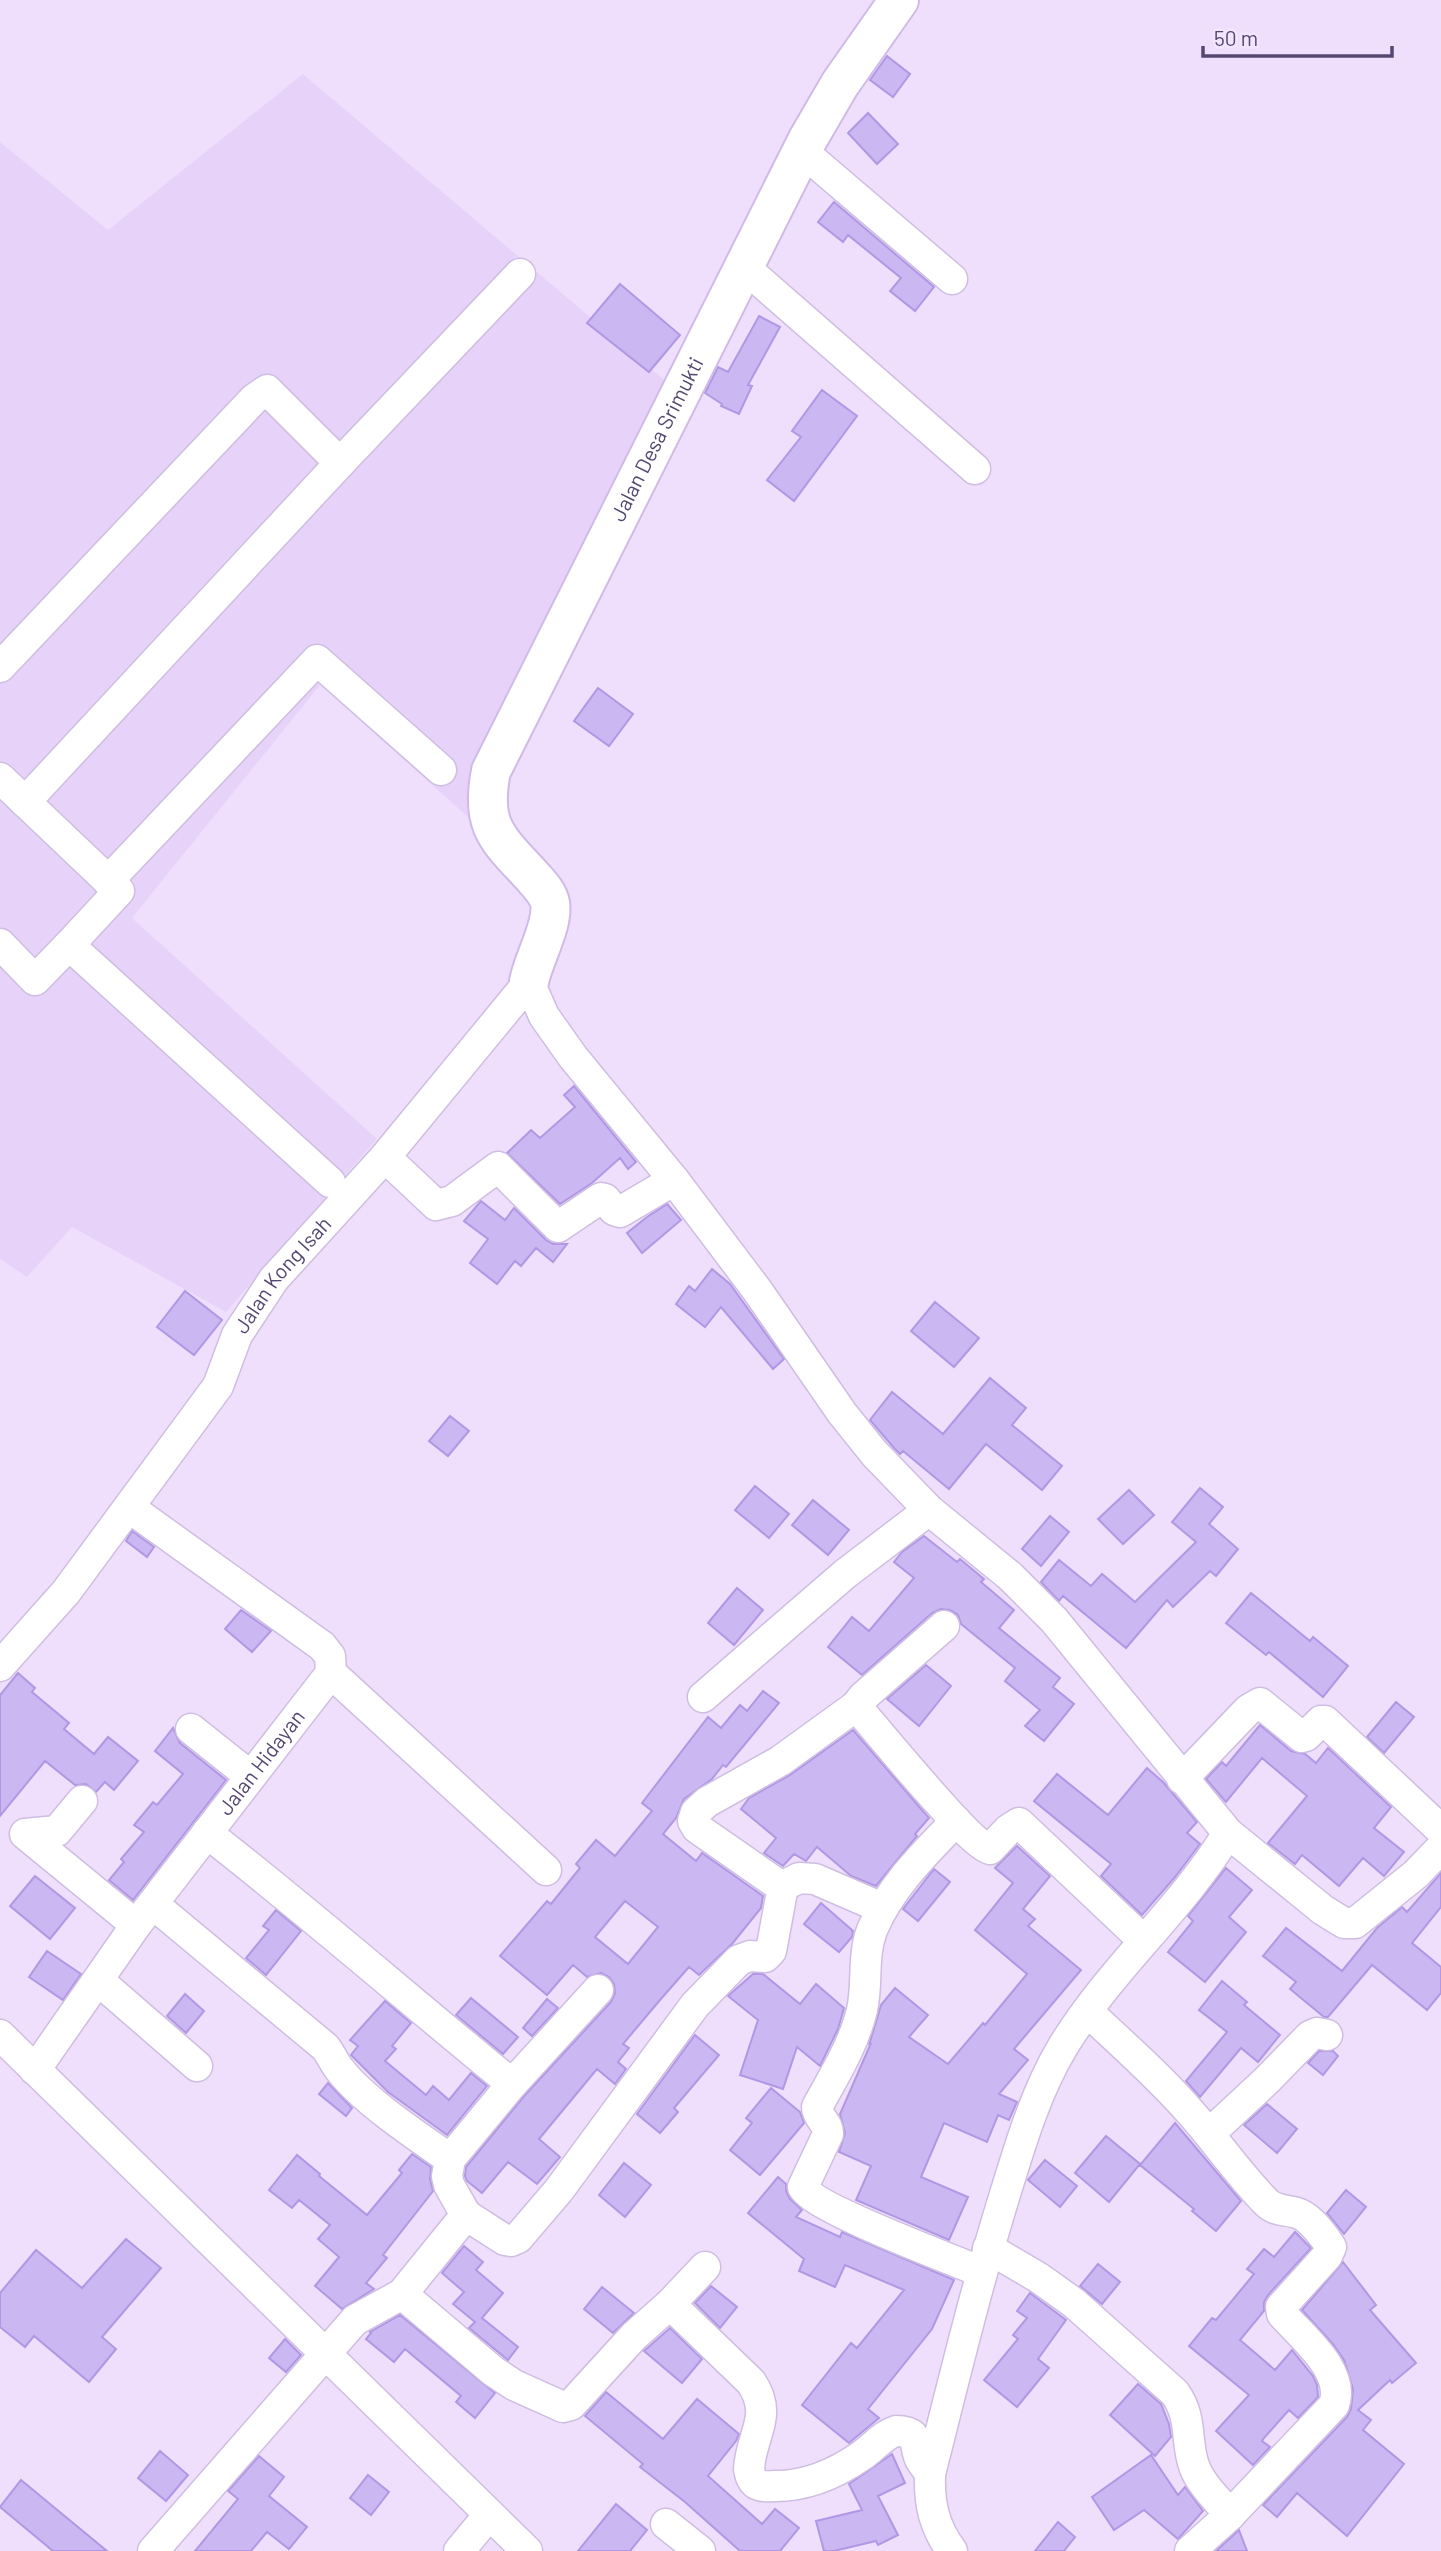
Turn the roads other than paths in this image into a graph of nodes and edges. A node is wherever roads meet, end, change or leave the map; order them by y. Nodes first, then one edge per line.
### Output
1 (899, 0) edge
2 (802, 151) junction
3 (744, 267) junction
4 (520, 274) dead end
5 (952, 279) dead end
6 (340, 463) junction
7 (975, 469) dead end
8 (0, 667) edge
9 (441, 771) dead end
10 (0, 778) edge
11 (25, 802) junction
12 (108, 881) junction
13 (540, 885) joint
14 (0, 944) edge
15 (69, 945) junction
16 (528, 982) junction
17 (385, 1157) junction
18 (674, 1180) junction
19 (330, 1182) dead end
20 (130, 1507) junction
21 (929, 1510) junction
22 (944, 1626) dead end
23 (0, 1666) edge
24 (331, 1673) junction
25 (703, 1698) dead end
26 (856, 1706) junction
27 (191, 1729) dead end
28 (250, 1776) junction
29 (1182, 1779) junction
30 (82, 1801) dead end
31 (956, 1821) junction
32 (1441, 1830) edge
33 (207, 1833) junction
34 (1228, 1833) junction
35 (13, 1839) edge
36 (1441, 1848) edge
37 (546, 1870) dead end
38 (783, 1886) junction
39 (882, 1908) junction
40 (145, 1914) junction
41 (1143, 1940) junction
42 (98, 1980) junction
43 (598, 1990) dead end
44 (1087, 2011) junction
45 (0, 2035) edge
46 (1327, 2035) dead end
47 (197, 2066) dead end
48 (35, 2070) junction
49 (512, 2084) junction
50 (1209, 2134) junction
51 (450, 2159) junction
52 (466, 2215) junction
53 (985, 2260) junction
54 (705, 2267) dead end
55 (402, 2294) junction
56 (670, 2304) junction
57 (325, 2355) junction
58 (930, 2474) junction
59 (489, 2515) junction
60 (1230, 2515) junction
61 (666, 2524) dead end
62 (938, 2546) edge
63 (153, 2551) edge
64 (459, 2551) edge
65 (527, 2551) edge
66 (700, 2551) edge
67 (1190, 2551) edge

1 - 2 street, Jalan Desa Srimukti
2 - 3 street, Jalan Desa Srimukti
2 - 5 street
3 - 7 street
3 - 13 street, Jalan Desa Srimukti
4 - 6 street
6 - 8 street
6 - 11 street
9 - 12 street
10 - 11 street
11 - 12 street
12 - 15 street
13 - 16 street, Jalan Kong Isah
14 - 15 street
15 - 19 street
16 - 17 street, Jalan Kong Isah
16 - 18 street
17 - 18 street
17 - 20 street, Jalan Kong Isah
18 - 21 street
20 - 23 street, Jalan Kong Isah
20 - 24 street
21 - 25 street
21 - 29 street
22 - 26 street
24 - 28 street, Jalan Hidayan
24 - 37 street
26 - 31 street
26 - 38 street
27 - 28 street
28 - 33 street, Jalan Hidayan
29 - 32 street
29 - 34 street
30 - 35 street
31 - 39 street
31 - 41 street
33 - 40 street, Jalan Hidayan
33 - 49 street
34 - 36 street
34 - 41 street
35 - 40 street
38 - 39 street
38 - 52 street
39 - 53 street
40 - 42 street, Jalan Hidayan
40 - 51 street
41 - 44 street
42 - 47 street
42 - 48 street, Jalan Hidayan
43 - 49 street
44 - 50 street
44 - 53 street
45 - 48 street
46 - 50 street
48 - 57 street
49 - 51 street
50 - 60 street
51 - 52 street
52 - 55 street
53 - 58 street
53 - 60 street
54 - 56 street
55 - 56 street
55 - 57 street
56 - 58 street
57 - 59 street
57 - 63 street
58 - 62 street
59 - 64 street
59 - 65 street
60 - 67 street
61 - 66 street

